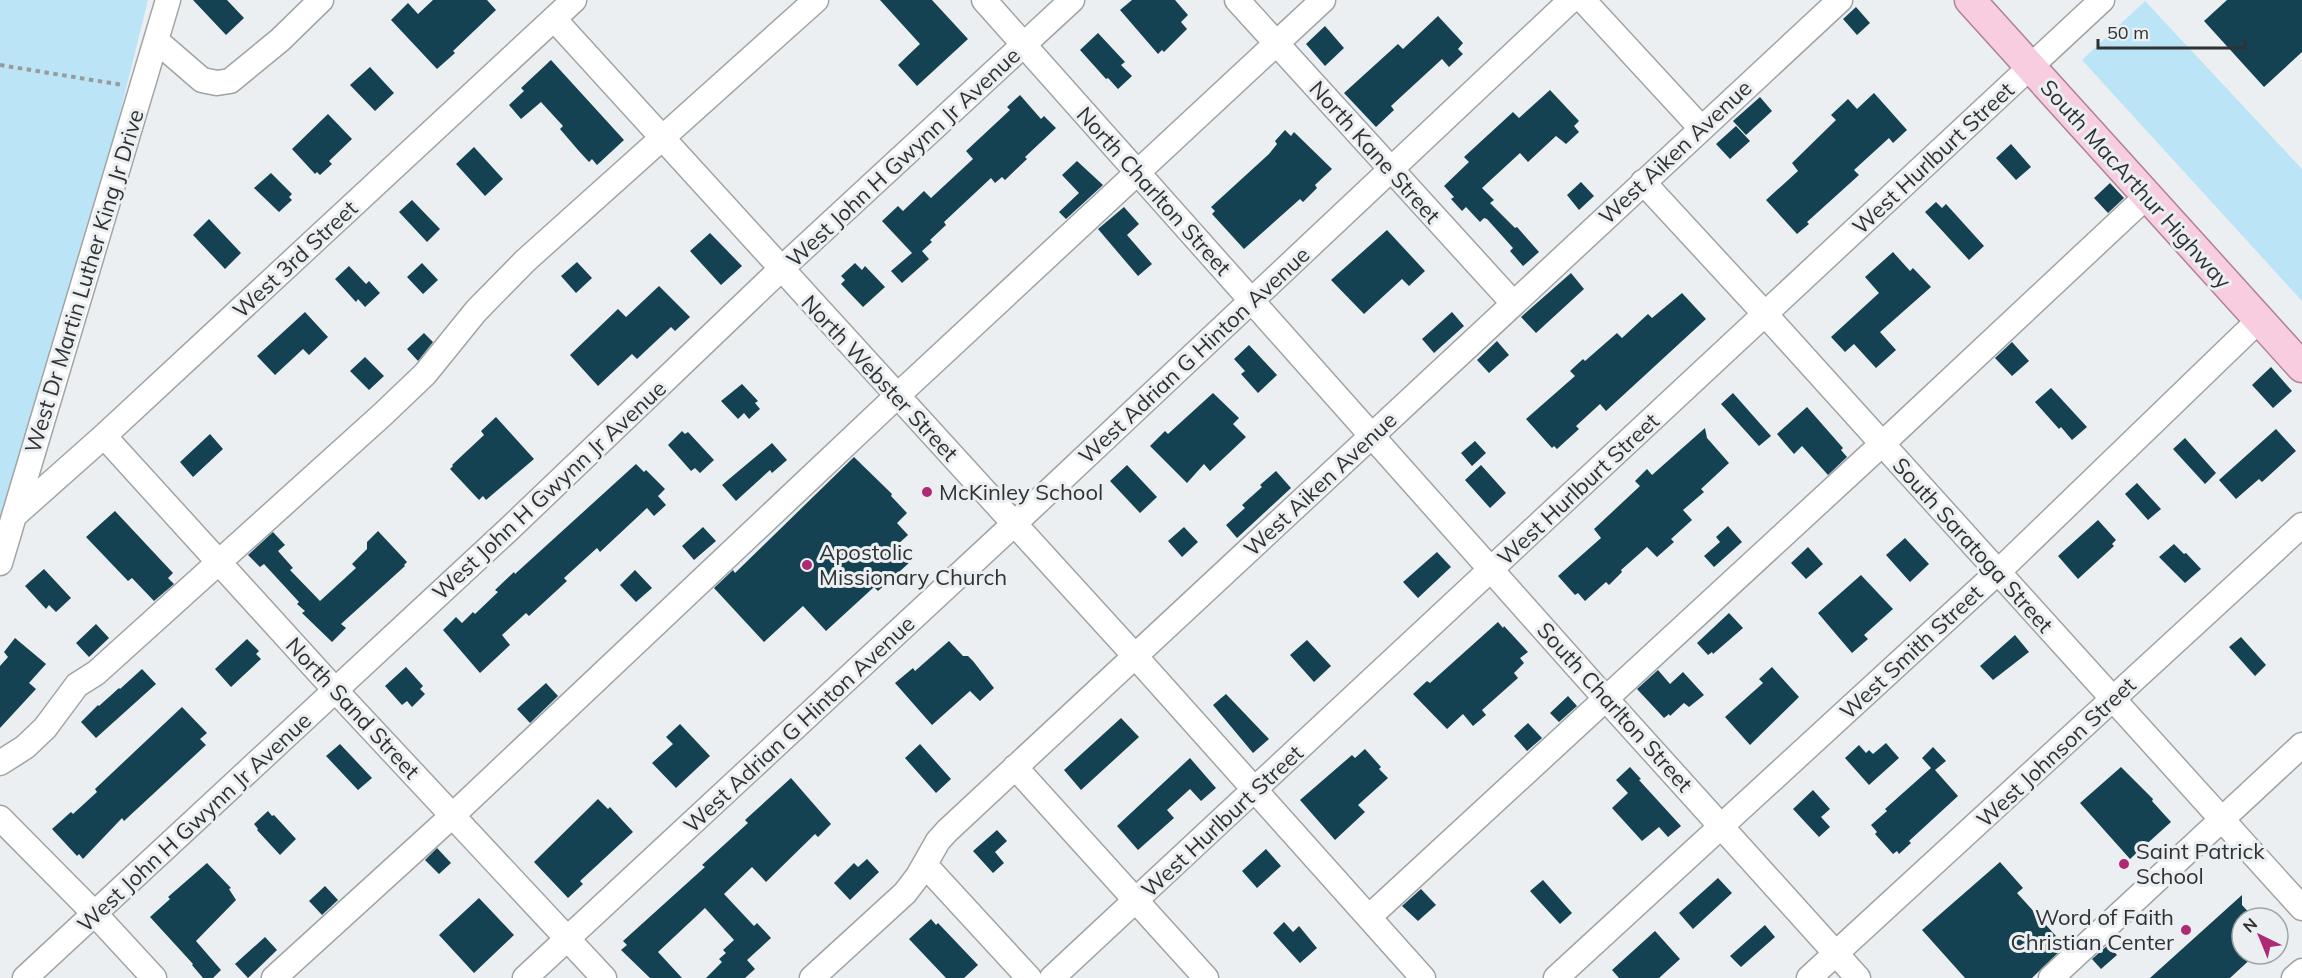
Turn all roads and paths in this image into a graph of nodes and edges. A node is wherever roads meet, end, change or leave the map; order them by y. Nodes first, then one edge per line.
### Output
1 (168, 0) edge
2 (321, 0) edge
3 (574, 0) edge
4 (816, 0) edge
5 (984, 0) edge
6 (1072, 0) edge
7 (1238, 0) edge
8 (1323, 0) edge
9 (1571, 0) edge
10 (1583, 0) edge
11 (1840, 0) edge
12 (1970, 0) edge
13 (2102, 0) edge
14 (554, 19) junction
15 (158, 42) junction
16 (1276, 43) junction
17 (1025, 45) junction
18 (0, 65) edge
19 (2030, 67) junction
20 (141, 88) junction
21 (1701, 128) junction
22 (662, 137) junction
23 (1390, 169) junction
24 (1138, 172) junction
25 (1643, 182) junction
26 (2147, 196) junction
27 (781, 269) junction
28 (1252, 302) junction
29 (1513, 303) junction
30 (1765, 314) junction
31 (2259, 320) junction
32 (2302, 367) edge
33 (897, 396) junction
34 (104, 436) junction
35 (1372, 436) junction
36 (1882, 444) junction
37 (15, 515) junction
38 (1014, 524) junction
39 (2302, 525) edge
40 (219, 562) junction
41 (0, 563) edge
42 (1492, 569) junction
43 (1998, 572) junction
44 (1135, 656) junction
45 (336, 691) junction
46 (1606, 699) junction
47 (2112, 699) junction
48 (2302, 745) edge
49 (0, 763) edge
50 (1015, 767) junction
51 (1255, 790) junction
52 (452, 816) junction
53 (0, 818) edge
54 (2222, 820) junction
55 (1721, 827) junction
56 (924, 864) junction
57 (1136, 901) junction
58 (2302, 908) edge
59 (95, 914) junction
60 (1369, 916) junction
61 (567, 939) junction
62 (1836, 953) junction
63 (2302, 971) edge
64 (1027, 977) edge
65 (25, 978) edge
66 (154, 978) edge
67 (274, 978) edge
68 (525, 978) edge
69 (604, 978) edge
70 (812, 978) edge
71 (1052, 978) edge
72 (1206, 978) edge
73 (1424, 978) edge
74 (1557, 978) edge
75 (1809, 978) edge
76 (1858, 978) edge
77 (2051, 978) edge
78 (2294, 978) edge

1 - 15 street, West Dr Martin Luther King Jr Drive
2 - 15 street
3 - 14 street, West 3rd Street
4 - 22 street
5 - 17 street, North Charlton Street
6 - 17 street, West John H Gwynn Jr Avenue
7 - 16 street, North Kane Street
8 - 16 street
9 - 23 street, West Adrian G Hinton Avenue
10 - 21 street
11 - 21 street, West Aiken Avenue
12 - 19 main road, South MacArthur Highway
13 - 19 street, West Hurlburt Street
14 - 22 street, North Webster Street
14 - 34 street, West 3rd Street
15 - 20 street, West Dr Martin Luther King Jr Drive
16 - 23 street, North Kane Street
16 - 24 street
17 - 24 street, North Charlton Street
17 - 27 street, West John H Gwynn Jr Avenue
18 - 20 path
19 - 26 main road, South MacArthur Highway
19 - 30 street, West Hurlburt Street
20 - 37 street, West Dr Martin Luther King Jr Drive
21 - 25 street, West Aiken Avenue
22 - 27 street, North Webster Street
22 - 40 street
23 - 28 street, West Adrian G Hinton Avenue
23 - 29 street, North Kane Street
24 - 28 street, North Charlton Street
24 - 33 street
25 - 29 street, West Aiken Avenue
25 - 30 street, South Saratoga Street
26 - 31 main road, South MacArthur Highway
26 - 36 street
27 - 33 street, North Webster Street
27 - 45 street, West John H Gwynn Jr Avenue
28 - 35 street, North Charlton Street
28 - 38 street, West Adrian G Hinton Avenue
29 - 35 street, West Aiken Avenue
30 - 36 street, South Saratoga Street
30 - 42 street, West Hurlburt Street
31 - 32 main road, South MacArthur Highway
31 - 43 street, West Smith Street
33 - 38 street, North Webster Street
33 - 52 street
34 - 37 street, West 3rd Street
34 - 40 street, North Sand Street
35 - 42 street, South Charlton Street
35 - 44 street, West Aiken Avenue
36 - 43 street, South Saratoga Street
36 - 46 street
37 - 41 street, West Dr Martin Luther King Jr Drive
38 - 44 street, North Webster Street
38 - 61 street, West Adrian G Hinton Avenue
39 - 47 street, West Johnson Street
40 - 45 street, North Sand Street
40 - 49 street
42 - 46 street, South Charlton Street
42 - 51 street, West Hurlburt Street
43 - 47 street, South Saratoga Street
43 - 55 street, West Smith Street
44 - 50 street, West Aiken Avenue
44 - 51 street, North Webster Street
45 - 52 street, North Sand Street
45 - 59 street, West John H Gwynn Jr Avenue
46 - 55 street, South Charlton Street
46 - 60 street
47 - 54 street, South Saratoga Street
47 - 62 street, West Johnson Street
48 - 54 street
50 - 56 street, West Aiken Avenue
50 - 57 street
51 - 57 street, West Hurlburt Street
51 - 60 street, North Webster Street
52 - 61 street, North Sand Street
52 - 67 street
53 - 59 street
54 - 58 street, South Saratoga Street
54 - 77 street
55 - 62 street, South Charlton Street
55 - 74 street, West Smith Street
56 - 64 street
56 - 70 street, West Aiken Avenue
57 - 71 street, West Hurlburt Street
57 - 72 street
59 - 65 street, West John H Gwynn Jr Avenue
59 - 66 street
60 - 73 street, North Webster Street
61 - 68 street, West Adrian G Hinton Avenue
61 - 69 street, North Sand Street
62 - 75 street, West Johnson Street
62 - 76 street, South Charlton Street
63 - 78 street

